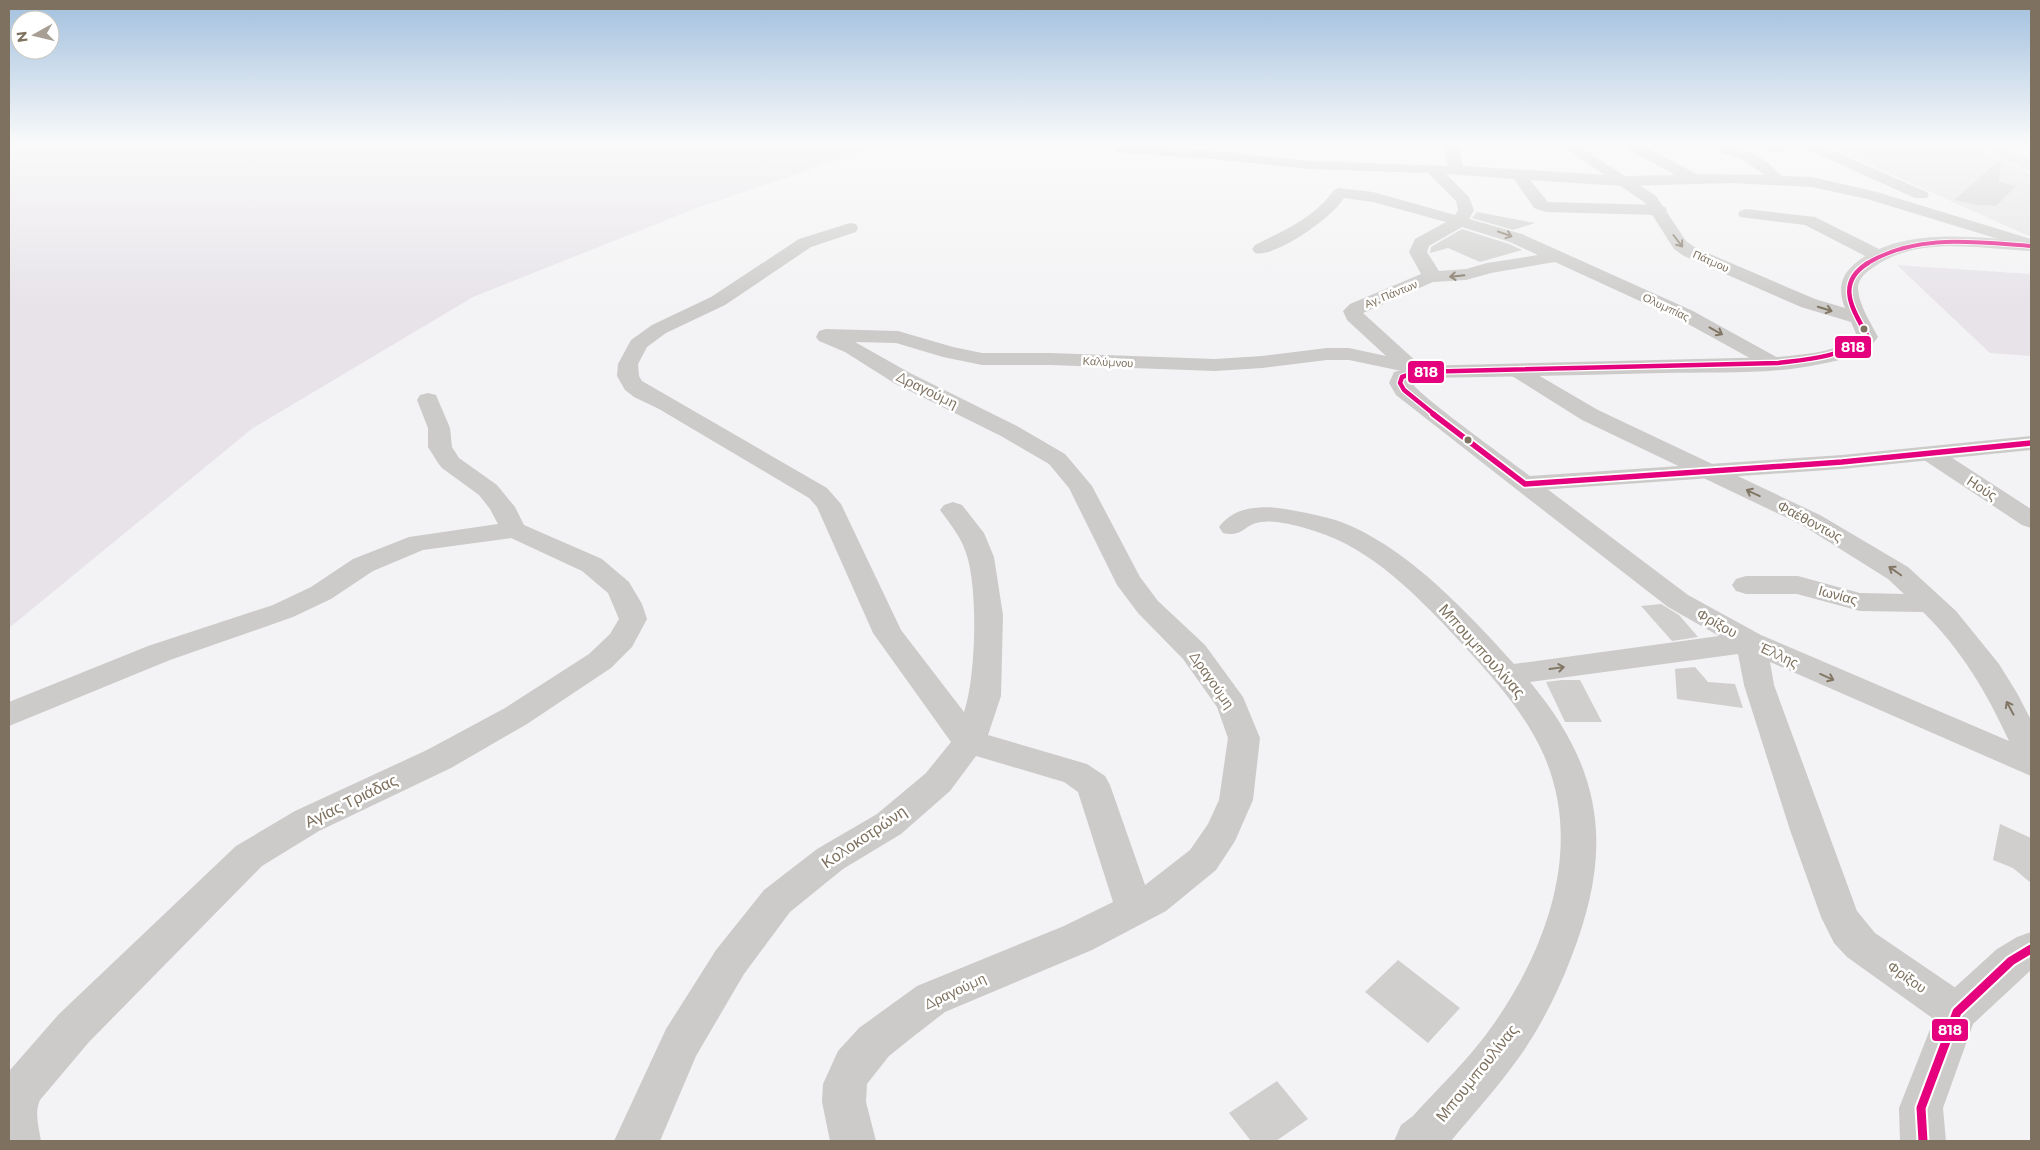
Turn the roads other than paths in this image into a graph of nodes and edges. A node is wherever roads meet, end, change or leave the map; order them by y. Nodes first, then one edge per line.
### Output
1 (1336, 199) edge
2 (1375, 199) edge
3 (1462, 199) edge
4 (1535, 199) edge
5 (1650, 199) edge
6 (1881, 199) edge
7 (1928, 199) edge
8 (1659, 210) junction
9 (1746, 214) dead end
10 (1459, 222) junction
11 (850, 228) dead end
12 (2030, 245) edge
13 (1261, 249) dead end
14 (1878, 256) junction
15 (1556, 257) junction
16 (1429, 277) junction
17 (1858, 318) junction
18 (841, 344) joint
19 (1773, 363) junction
20 (1414, 370) junction
21 (1519, 372) junction
22 (428, 400) dead end
23 (2031, 443) edge
24 (1932, 455) junction
25 (1712, 473) junction
26 (1525, 484) junction
27 (953, 510) dead end
28 (2031, 520) edge
29 (1232, 527) dead end
30 (514, 530) junction
31 (1746, 585) dead end
32 (1932, 603) junction
33 (1751, 642) junction
34 (1508, 675) junction
35 (9, 715) edge
36 (969, 742) junction
37 (2031, 752) edge
38 (2031, 764) edge
39 (1134, 909) junction
40 (2025, 962) edge
41 (1957, 1012) junction
42 (18, 1141) edge
43 (637, 1141) edge
44 (853, 1141) edge
45 (1417, 1141) edge
46 (1922, 1141) edge

1 - 13 street
2 - 10 street, Ολυμπίας
3 - 10 street
4 - 8 street
5 - 8 street, Πάτμου
6 - 12 street
7 - 12 street
8 -> 17 street, Πάτμου
9 - 14 street
10 -> 15 street, Ολυμπίας
10 - 16 street, Αγ. Πάντων
11 - 36 street
12 - 14 street
14 - 17 street
15 -> 16 street
15 -> 19 street, Ολυμπίας
16 - 20 street, Αγ. Πάντων
17 - 19 street
18 - 20 street, Καλύμνου
18 - 39 street, Δραγούμη
19 - 21 street
20 - 21 street
20 - 26 street, Φρίξου
21 - 25 street, Φαέθοντως
22 - 30 street
23 - 24 street
24 - 25 street
24 - 28 street, Ηούς
25 - 26 street
32 -> 25 street, Φαέθοντως
26 - 33 street, Φρίξου
27 - 36 street, Κολοκοτρώνη
29 - 34 street, Μπουμπουλίνας
30 - 35 street
30 - 42 street, Αγίας Τριάδας
31 - 32 street, Ιωνίας
37 -> 32 street, Φαέθοντως
34 -> 33 street, Έλλης
33 -> 38 street, Έλλης
33 - 41 street, Φρίξου
34 - 45 street, Μπουμπουλίνας
36 - 39 street
36 - 43 street, Κολοκοτρώνη
39 - 44 street, Δραγούμη
40 - 41 street
41 - 46 street

